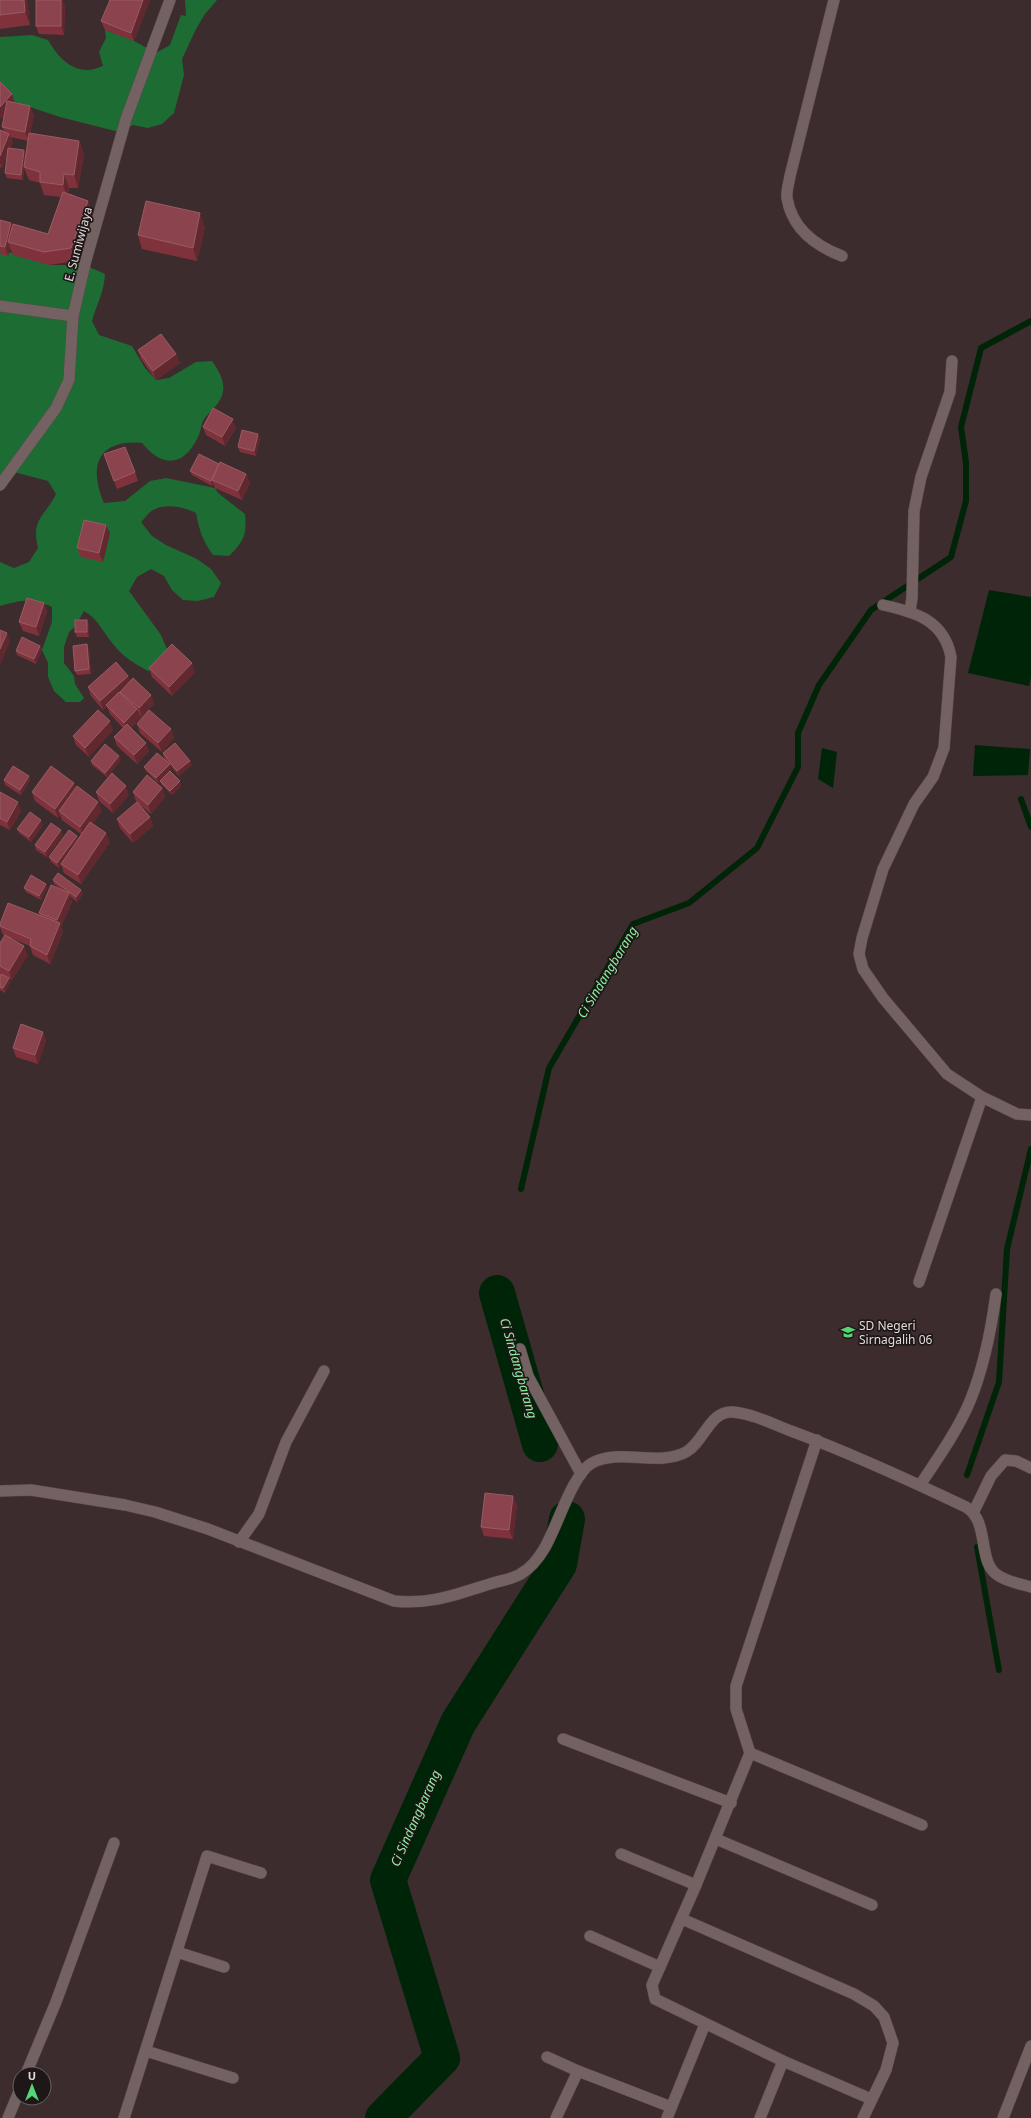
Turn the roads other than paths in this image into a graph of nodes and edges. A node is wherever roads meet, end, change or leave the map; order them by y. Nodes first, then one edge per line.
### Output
1 (170, 0) edge
2 (834, 0) edge
3 (842, 256) dead end
4 (0, 306) edge
5 (74, 316) junction
6 (952, 361) dead end
7 (0, 485) edge
8 (883, 605) dead end
9 (910, 611) junction
10 (982, 1097) junction
11 (1031, 1115) edge
12 (920, 1282) dead end
13 (996, 1294) dead end
14 (520, 1349) dead end
15 (324, 1371) dead end
16 (817, 1440) junction
17 (1031, 1468) edge
18 (581, 1474) junction
19 (920, 1485) junction
20 (0, 1490) edge
21 (974, 1511) junction
22 (239, 1542) junction
23 (1031, 1587) edge
24 (563, 1739) dead end
25 (750, 1753) junction
26 (731, 1803) junction
27 (922, 1825) dead end
28 (716, 1839) junction
29 (114, 1843) dead end
30 (621, 1854) dead end
31 (261, 1873) dead end
32 (696, 1885) junction
33 (872, 1905) dead end
34 (682, 1919) junction
35 (590, 1936) dead end
36 (177, 1952) junction
37 (224, 1966) dead end
38 (660, 1967) junction
39 (705, 2024) junction
40 (1031, 2046) edge
41 (146, 2051) junction
42 (547, 2057) dead end
43 (784, 2061) junction
44 (29, 2066) edge
45 (578, 2071) junction
46 (233, 2078) dead end
47 (871, 2099) junction
48 (13, 2106) edge
49 (671, 2108) junction
50 (8, 2118) edge
51 (124, 2118) edge
52 (556, 2118) edge
53 (666, 2118) edge
54 (760, 2118) edge
55 (863, 2118) edge
56 (1003, 2118) edge

1 - 5 street, E. Sumiwijaya
2 - 3 street
4 - 5 street
5 - 7 street, E. Sumiwijaya
6 - 9 street
8 - 9 street
9 - 10 street
10 - 11 street
10 - 12 street
13 - 19 street
14 - 18 street
15 - 22 street
16 - 18 street
16 - 19 street
16 - 25 street
17 - 21 street
18 - 22 street
19 - 21 street
20 - 22 street
21 - 23 street
24 - 26 street
25 - 26 street
25 - 27 street
26 - 28 street
28 - 32 street
28 - 33 street
29 - 44 street
30 - 32 street
31 - 36 street
32 - 34 street
34 - 38 street
34 - 47 street
35 - 38 street
36 - 37 street
36 - 41 street
38 - 39 street
39 - 43 street
39 - 49 street
40 - 56 street
41 - 46 street
41 - 51 street
42 - 45 street
43 - 47 street
43 - 54 street
45 - 49 street
45 - 52 street
47 - 55 street
48 - 50 street
49 - 53 street

